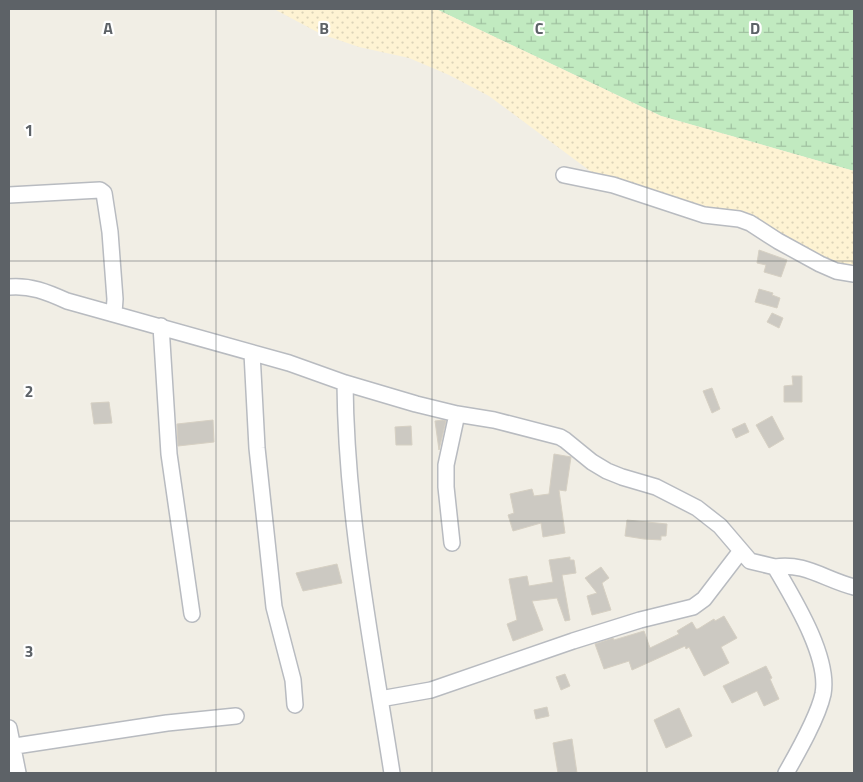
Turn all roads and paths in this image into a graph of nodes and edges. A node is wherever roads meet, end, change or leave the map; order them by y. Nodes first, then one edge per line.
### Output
1 (564, 174) dead end
2 (9, 195) edge
3 (854, 274) edge
4 (9, 287) edge
5 (114, 313) junction
6 (161, 326) junction
7 (252, 352) junction
8 (345, 384) junction
9 (458, 414) junction
10 (452, 543) dead end
11 (740, 552) junction
12 (775, 567) junction
13 (854, 586) edge
14 (192, 614) dead end
15 (380, 699) junction
16 (295, 705) dead end
17 (236, 716) dead end
18 (9, 728) edge
19 (10, 747) edge
20 (18, 773) edge
21 (392, 773) edge
22 (786, 773) edge

1 - 3 street
2 - 5 street
4 - 5 street
5 - 6 street
6 - 7 street
6 - 14 street
7 - 8 street
7 - 16 street
8 - 9 street
8 - 15 street
9 - 10 street
9 - 11 street
11 - 12 street
11 - 15 street
12 - 13 street
12 - 22 street
15 - 21 street
17 - 19 street
18 - 19 street
19 - 20 street

